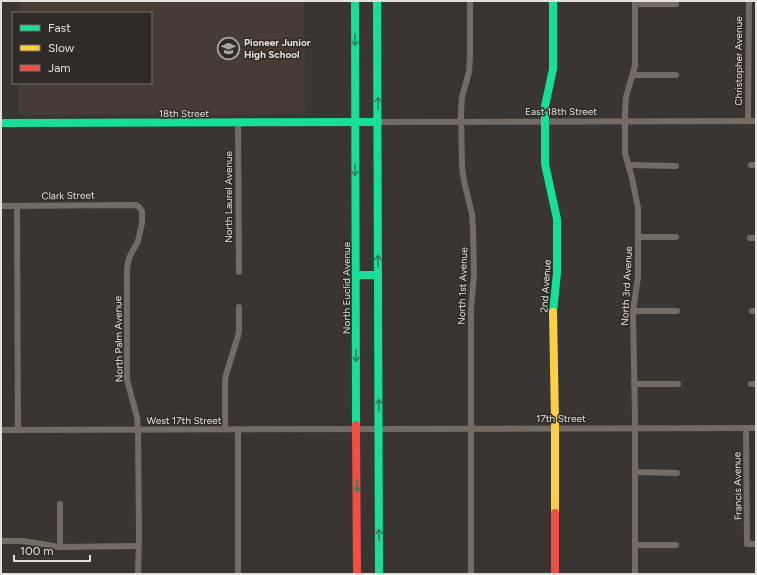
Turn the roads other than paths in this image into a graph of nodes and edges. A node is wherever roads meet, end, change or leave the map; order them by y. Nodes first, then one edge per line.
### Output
1 (355, 1) edge
2 (377, 1) edge
3 (470, 1) edge
4 (553, 1) edge
5 (749, 1) edge
6 (634, 3) edge
7 (676, 4) dead end
8 (749, 46) junction
9 (756, 46) edge
10 (632, 75) junction
11 (676, 75) dead end
12 (545, 121) junction
13 (625, 121) junction
14 (748, 121) junction
15 (756, 121) edge
16 (238, 122) junction
17 (355, 122) junction
18 (366, 122) joint
19 (378, 122) junction
20 (461, 122) junction
21 (1, 123) edge
22 (628, 165) junction
23 (676, 166) dead end
24 (136, 205) joint
25 (1, 206) edge
26 (17, 206) junction
27 (676, 237) dead end
28 (638, 238) junction
29 (238, 272) dead end
30 (356, 275) junction
31 (378, 275) junction
32 (239, 307) dead end
33 (633, 311) junction
34 (677, 311) dead end
35 (634, 384) junction
36 (678, 384) dead end
37 (379, 428) junction
38 (471, 428) junction
39 (555, 428) junction
40 (635, 428) junction
41 (746, 428) junction
42 (756, 428) edge
43 (356, 429) junction
44 (367, 429) joint
45 (1, 430) edge
46 (18, 430) junction
47 (138, 430) junction
48 (225, 430) junction
49 (238, 430) junction
50 (635, 472) junction
51 (677, 472) dead end
52 (60, 504) dead end
53 (1, 541) edge
54 (756, 544) edge
55 (635, 545) junction
56 (676, 545) dead end
57 (138, 546) junction
58 (60, 547) junction
59 (138, 574) edge
60 (238, 574) edge
61 (357, 574) edge
62 (379, 574) edge
63 (471, 574) edge
64 (555, 574) edge
65 (635, 574) edge

1 -> 17 main road, North Euclid Avenue
19 -> 2 main road
3 - 20 street, North 1st Avenue
4 - 12 main road, 2nd Avenue
5 - 8 street, Christopher Avenue
6 - 7 street
6 - 10 street, North 3rd Avenue
8 - 9 street
8 - 14 street, Christopher Avenue
10 - 11 street
10 - 13 street, North 3rd Avenue
12 - 13 street, East 18th Street
12 - 20 street, East 18th Street
12 - 39 main road, 2nd Avenue
13 - 14 street, East 18th Street
13 - 22 street, North 3rd Avenue
14 - 15 street, East 18th Street
16 - 17 main road, 18th Street
16 - 21 main road, 18th Street
16 - 29 street, North Laurel Avenue
17 - 18 main road, 18th Street
17 -> 30 main road, North Euclid Avenue
18 - 19 main road, East 18th Street
19 - 20 street, East 18th Street
31 -> 19 main road
20 - 38 street, North 1st Avenue
22 - 23 street
22 - 28 street, North 3rd Avenue
24 - 26 street, Clark Street
24 - 47 street, North Palm Avenue
25 - 26 street, Clark Street
26 - 46 street
27 - 28 street
28 - 33 street, North 3rd Avenue
30 - 31 main road
30 -> 43 main road, North Euclid Avenue
37 -> 31 main road
32 - 48 street
33 - 34 street
33 - 35 street, North 3rd Avenue
35 - 36 street
35 - 40 street, North 3rd Avenue
37 - 38 street, 17th Street
37 - 44 street, 17th Street
62 -> 37 main road
38 - 39 street, 17th Street
38 - 63 street, North 1st Avenue
39 - 40 street, 17th Street
39 - 64 main road, 2nd Avenue
40 - 41 street, 17th Street
40 - 50 street, North 3rd Avenue
41 - 42 street, 17th Street
41 - 54 street, Francis Avenue
43 - 44 street, West 17th Street
43 - 49 street, West 17th Street
43 -> 61 main road, North Euclid Avenue
45 - 46 street, West 17th Street
46 - 47 street, West 17th Street
47 - 48 street, West 17th Street
47 - 57 street, North Palm Avenue
48 - 49 street, West 17th Street
49 - 60 street
50 - 51 street
50 - 55 street, North 3rd Avenue
52 - 58 street
53 - 58 street
55 - 56 street
55 - 65 street, North 3rd Avenue
57 - 58 street
57 - 59 street, North Palm Avenue

